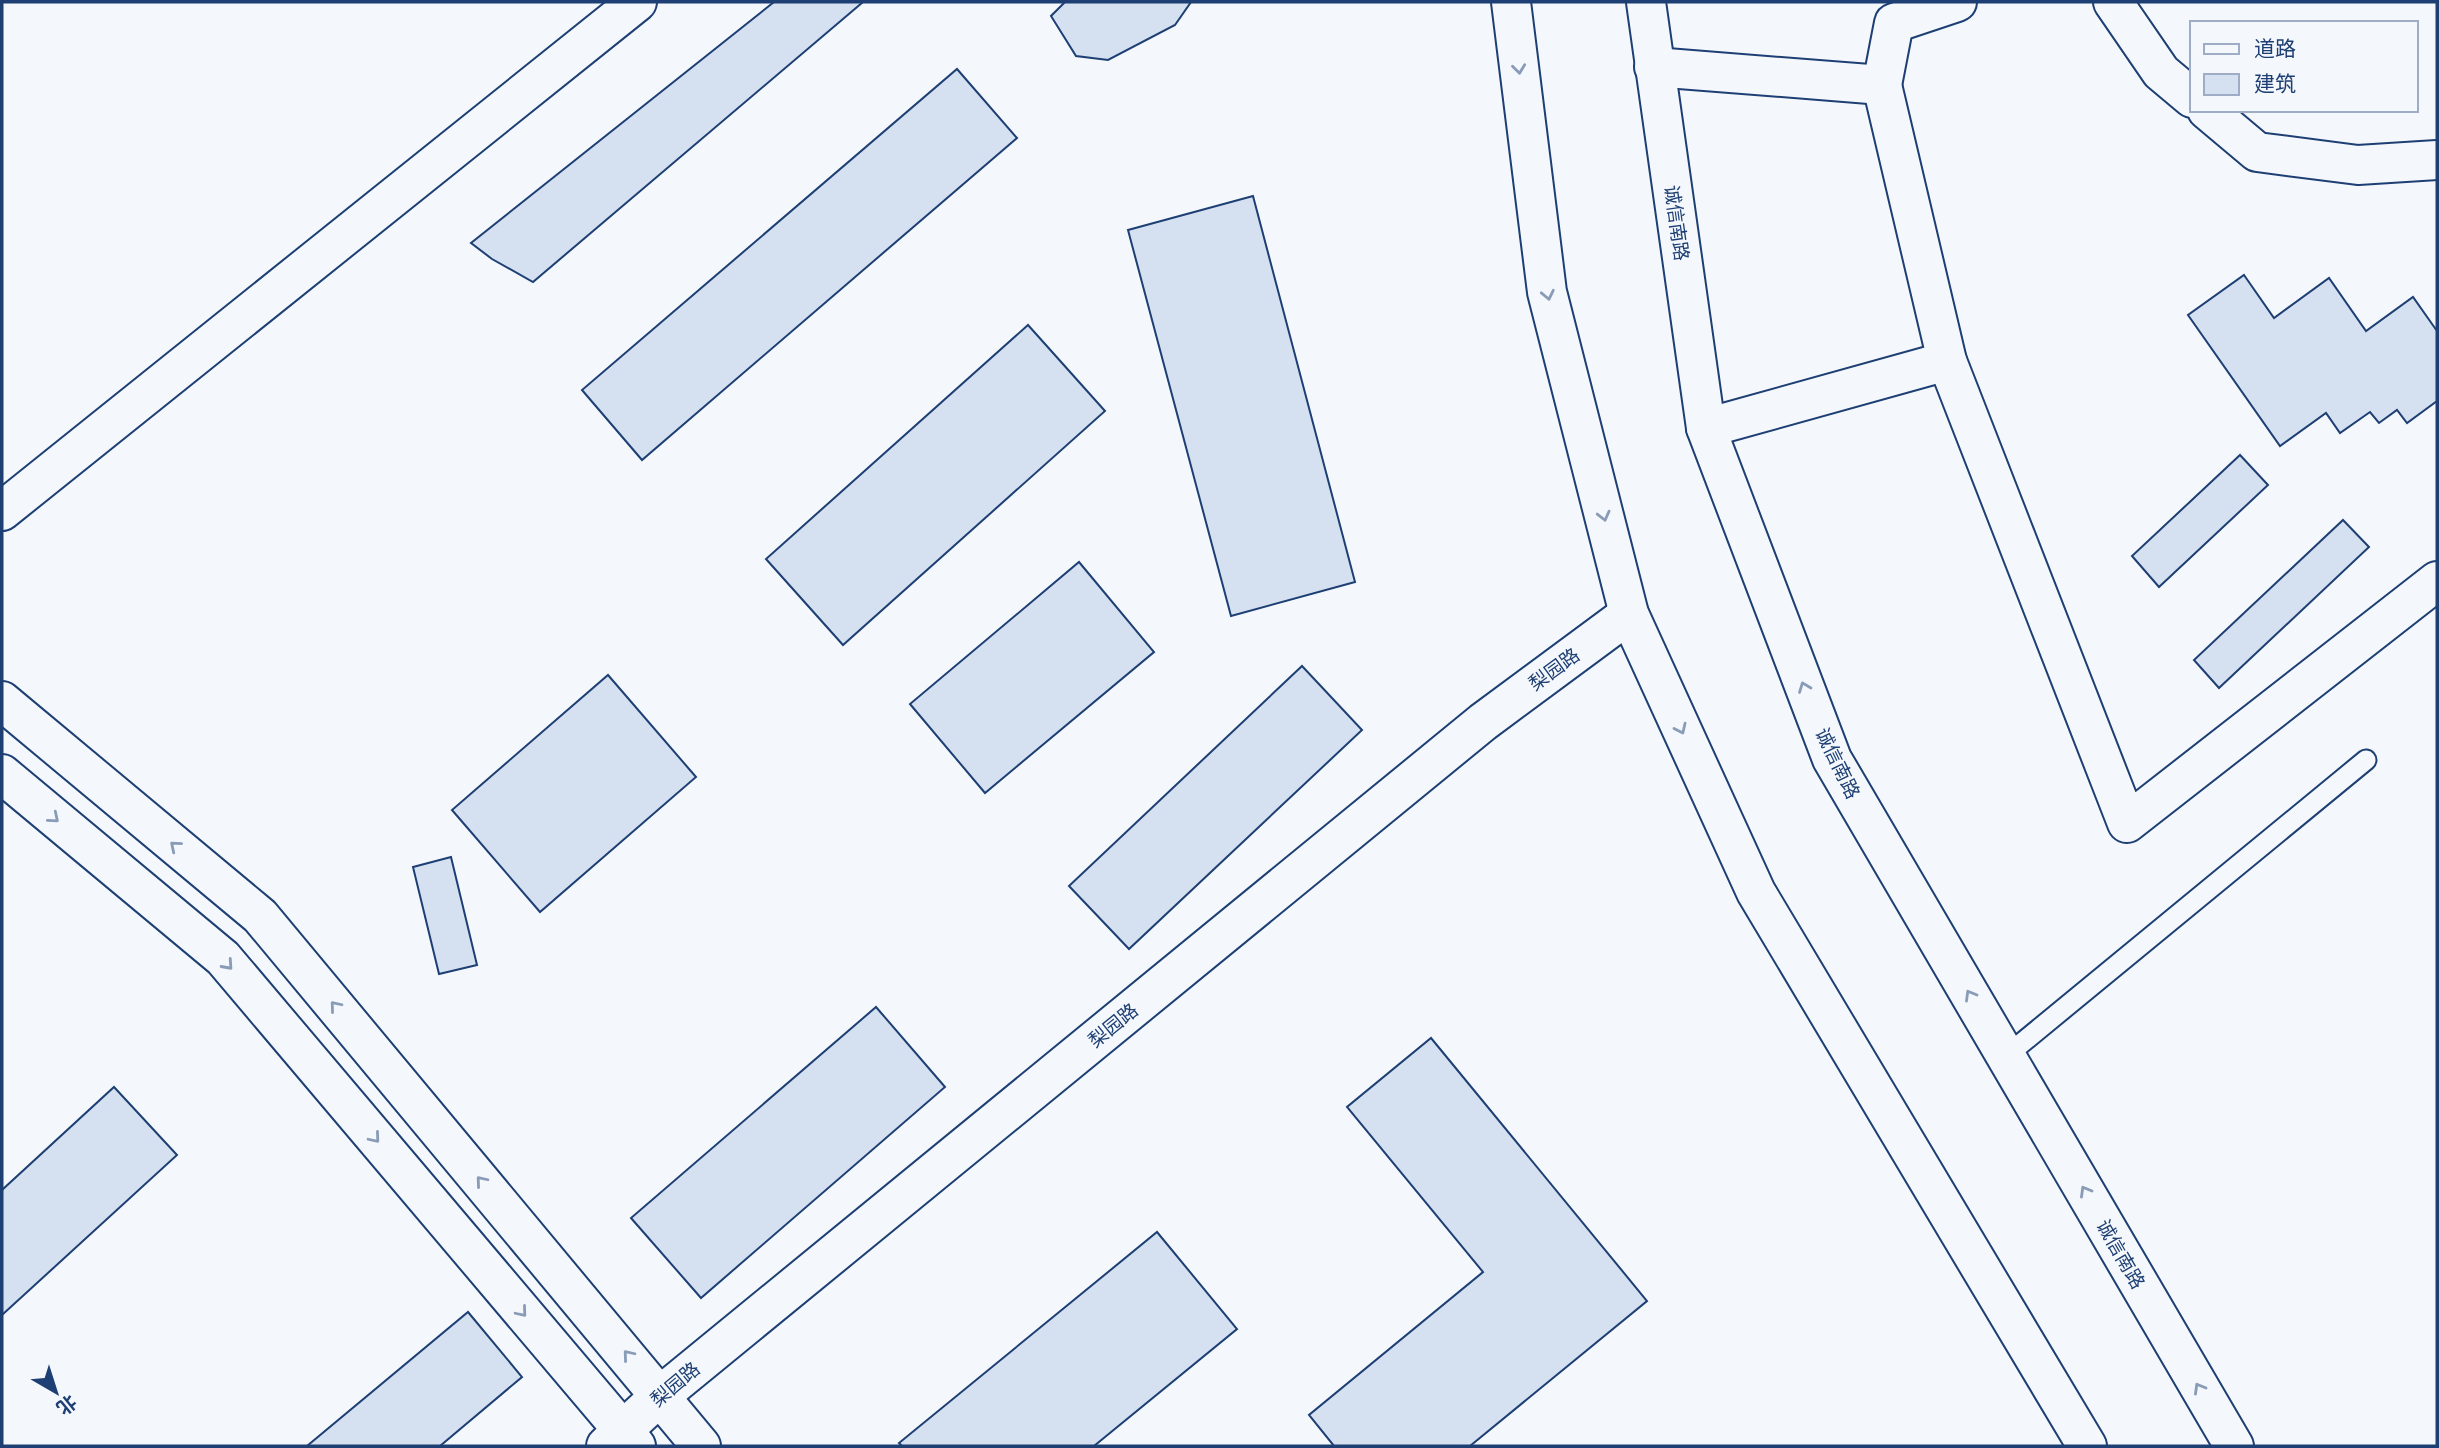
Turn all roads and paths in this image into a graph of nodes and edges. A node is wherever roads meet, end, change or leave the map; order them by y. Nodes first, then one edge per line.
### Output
1 (636, 2) edge
2 (1511, 2) edge
3 (1647, 2) edge
4 (1957, 2) edge
5 (2113, 2) edge
6 (1654, 67) junction
7 (1882, 85) junction
8 (2190, 96) edge
9 (2209, 112) edge
10 (2437, 160) edge
11 (1947, 361) junction
12 (1706, 428) junction
13 (2, 511) edge
14 (2437, 581) edge
15 (1629, 614) junction
16 (2, 701) edge
17 (2366, 760) dead end
18 (2, 774) edge
19 (2006, 1056) junction
20 (661, 1395) junction
21 (622, 1441) edge
22 (701, 1446) edge
23 (2087, 1446) edge
24 (2234, 1446) edge

1 - 13 street
2 -> 15 street
3 - 6 street, 诚信南路
4 - 7 street
5 - 8 street
6 - 7 street
6 - 12 street, 诚信南路
7 - 11 street
9 - 10 street
11 - 12 street
11 - 14 street
19 -> 12 street, 诚信南路
15 - 20 street, 梨园路
15 -> 23 street
20 -> 16 street
17 - 19 lane
18 -> 21 street
24 -> 19 street, 诚信南路
20 - 21 street, 梨园路
20 - 22 street

